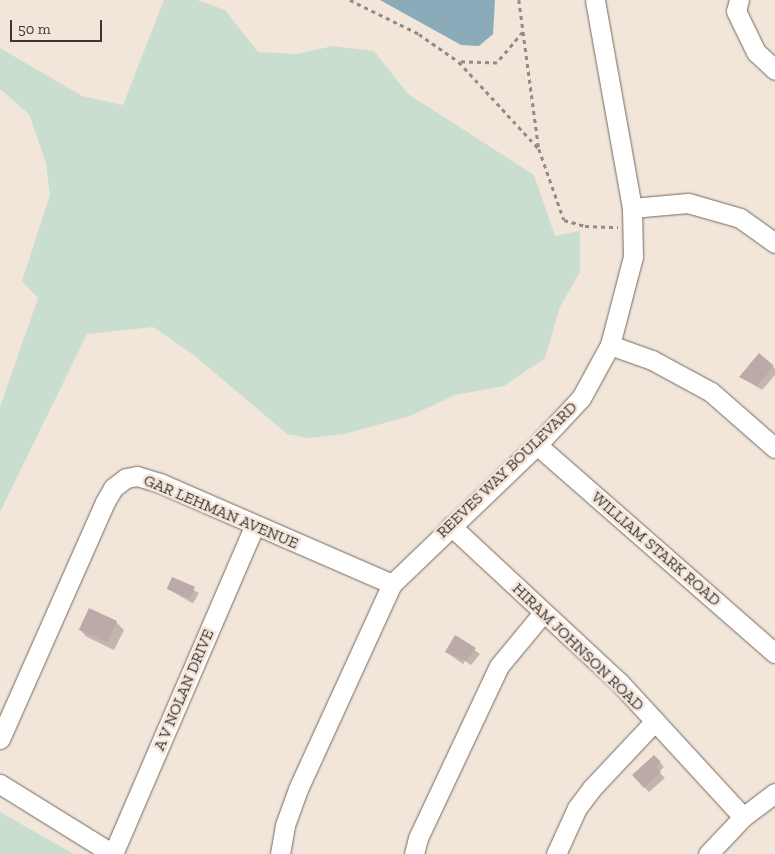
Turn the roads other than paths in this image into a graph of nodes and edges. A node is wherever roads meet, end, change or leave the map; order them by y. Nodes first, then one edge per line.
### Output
1 (595, 0) edge
2 (739, 0) edge
3 (775, 70) edge
4 (632, 208) junction
5 (775, 243) edge
6 (610, 345) junction
7 (537, 445) junction
8 (775, 448) edge
9 (255, 525) junction
10 (450, 526) junction
11 (392, 584) junction
12 (542, 614) junction
13 (775, 653) edge
14 (655, 721) junction
15 (0, 739) edge
16 (0, 784) edge
17 (775, 793) edge
18 (743, 817) junction
19 (113, 854) edge
20 (280, 854) edge
21 (414, 854) edge
22 (556, 854) edge
23 (708, 854) edge

1 - 4 street, REEVES WAY BOULEVARD
2 - 3 street
4 - 5 street
4 - 6 street, REEVES WAY BOULEVARD
6 - 7 street, REEVES WAY BOULEVARD
6 - 8 street
7 - 10 street, REEVES WAY BOULEVARD
7 - 13 street, WILLIAM STARK ROAD
9 - 11 street, GAR LEHMAN AVENUE
9 - 15 street, GAR LEHMAN AVENUE
9 - 19 street, A V NOLAN DRIVE
10 - 11 street, REEVES WAY BOULEVARD
10 - 12 street, HIRAM JOHNSON ROAD
11 - 20 street, REEVES WAY BOULEVARD
12 - 14 street, HIRAM JOHNSON ROAD
12 - 21 street
14 - 18 street, HIRAM JOHNSON ROAD
14 - 22 street
16 - 19 street
17 - 18 street
18 - 23 street

